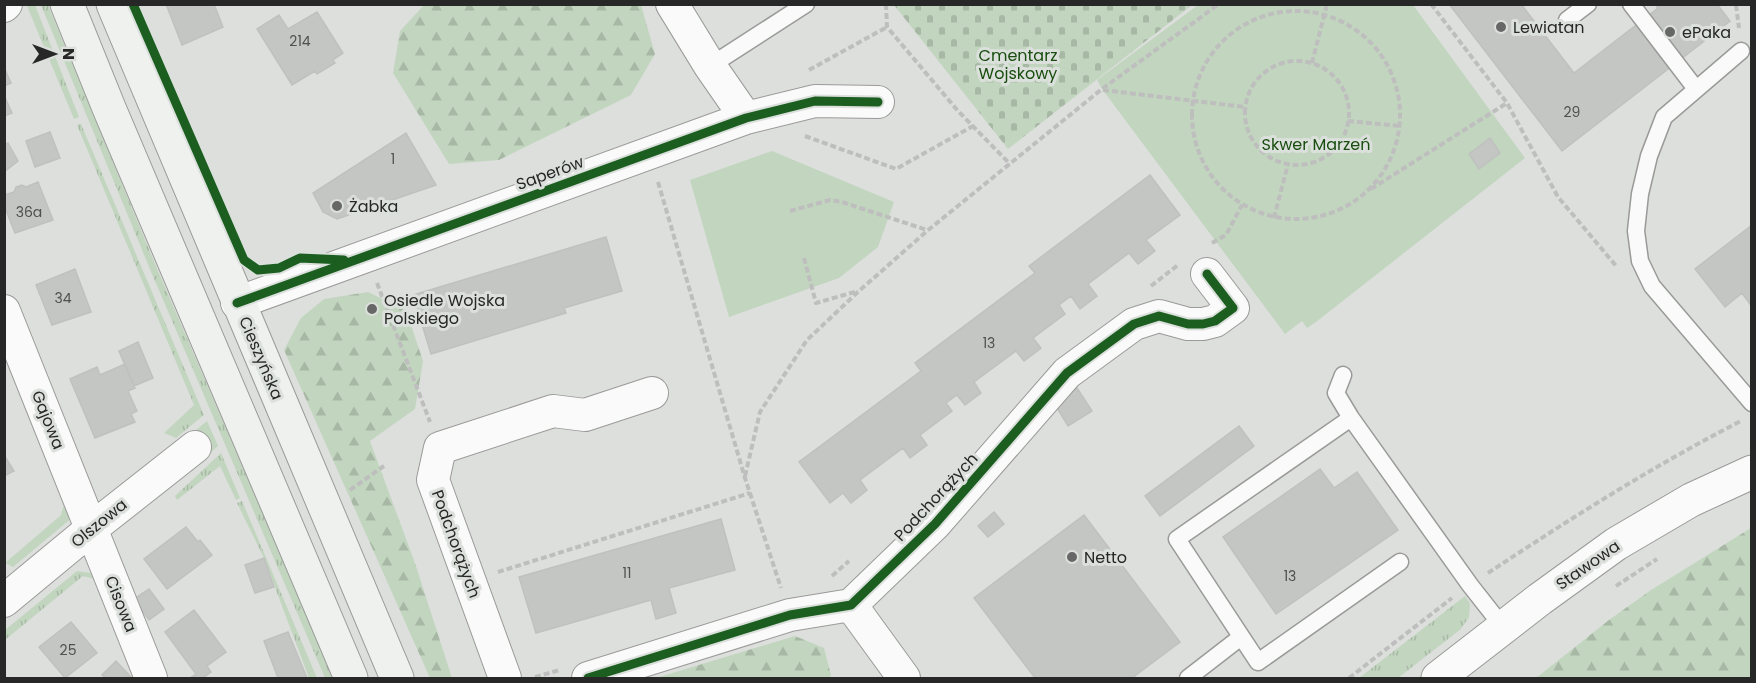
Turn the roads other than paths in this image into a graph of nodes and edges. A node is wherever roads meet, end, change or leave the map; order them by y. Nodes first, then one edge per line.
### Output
1 (67, 4) edge
2 (113, 4) edge
3 (672, 4) edge
4 (806, 4) edge
5 (1588, 4) edge
6 (1631, 4) edge
7 (1567, 20) dead end
8 (1741, 51) dead end
9 (710, 66) junction
10 (1696, 89) junction
11 (878, 102) dead end
12 (746, 118) junction
13 (1198, 261) road end
14 (237, 303) junction
15 (4, 311) edge
16 (1343, 375) dead end
17 (652, 393) dead end
18 (1752, 403) edge
19 (1351, 418) junction
20 (195, 447) dead end
21 (1752, 472) edge
22 (91, 529) junction
23 (1400, 562) dead end
24 (4, 601) edge
25 (851, 605) junction
26 (1503, 627) junction
27 (1241, 637) junction
28 (579, 673) edge
29 (516, 677) edge
30 (151, 678) edge
31 (351, 678) edge
32 (397, 678) edge
33 (904, 678) edge
34 (1188, 678) edge
35 (1438, 678) edge

1 - 31 main road
2 - 14 main road, Cieszyńska
3 - 9 street
4 - 9 lane
5 - 7 lane
6 - 10 lane
8 - 10 lane
9 - 12 street
10 - 18 lane
11 - 12 street, Saperów
12 - 14 street, Saperów
13 - 25 street, Podchorążych
14 - 32 main road, Cieszyńska
15 - 22 street, Gajowa
16 - 19 lane
17 - 29 street, Podchorążych
19 - 26 lane
19 - 27 lane
20 - 22 street, Olszowa
21 - 26 street, Stawowa
22 - 24 street, Olszowa
22 - 30 street, Cisowa
23 - 27 lane
25 - 28 street
25 - 33 street
26 - 35 street, Stawowa
27 - 34 lane

